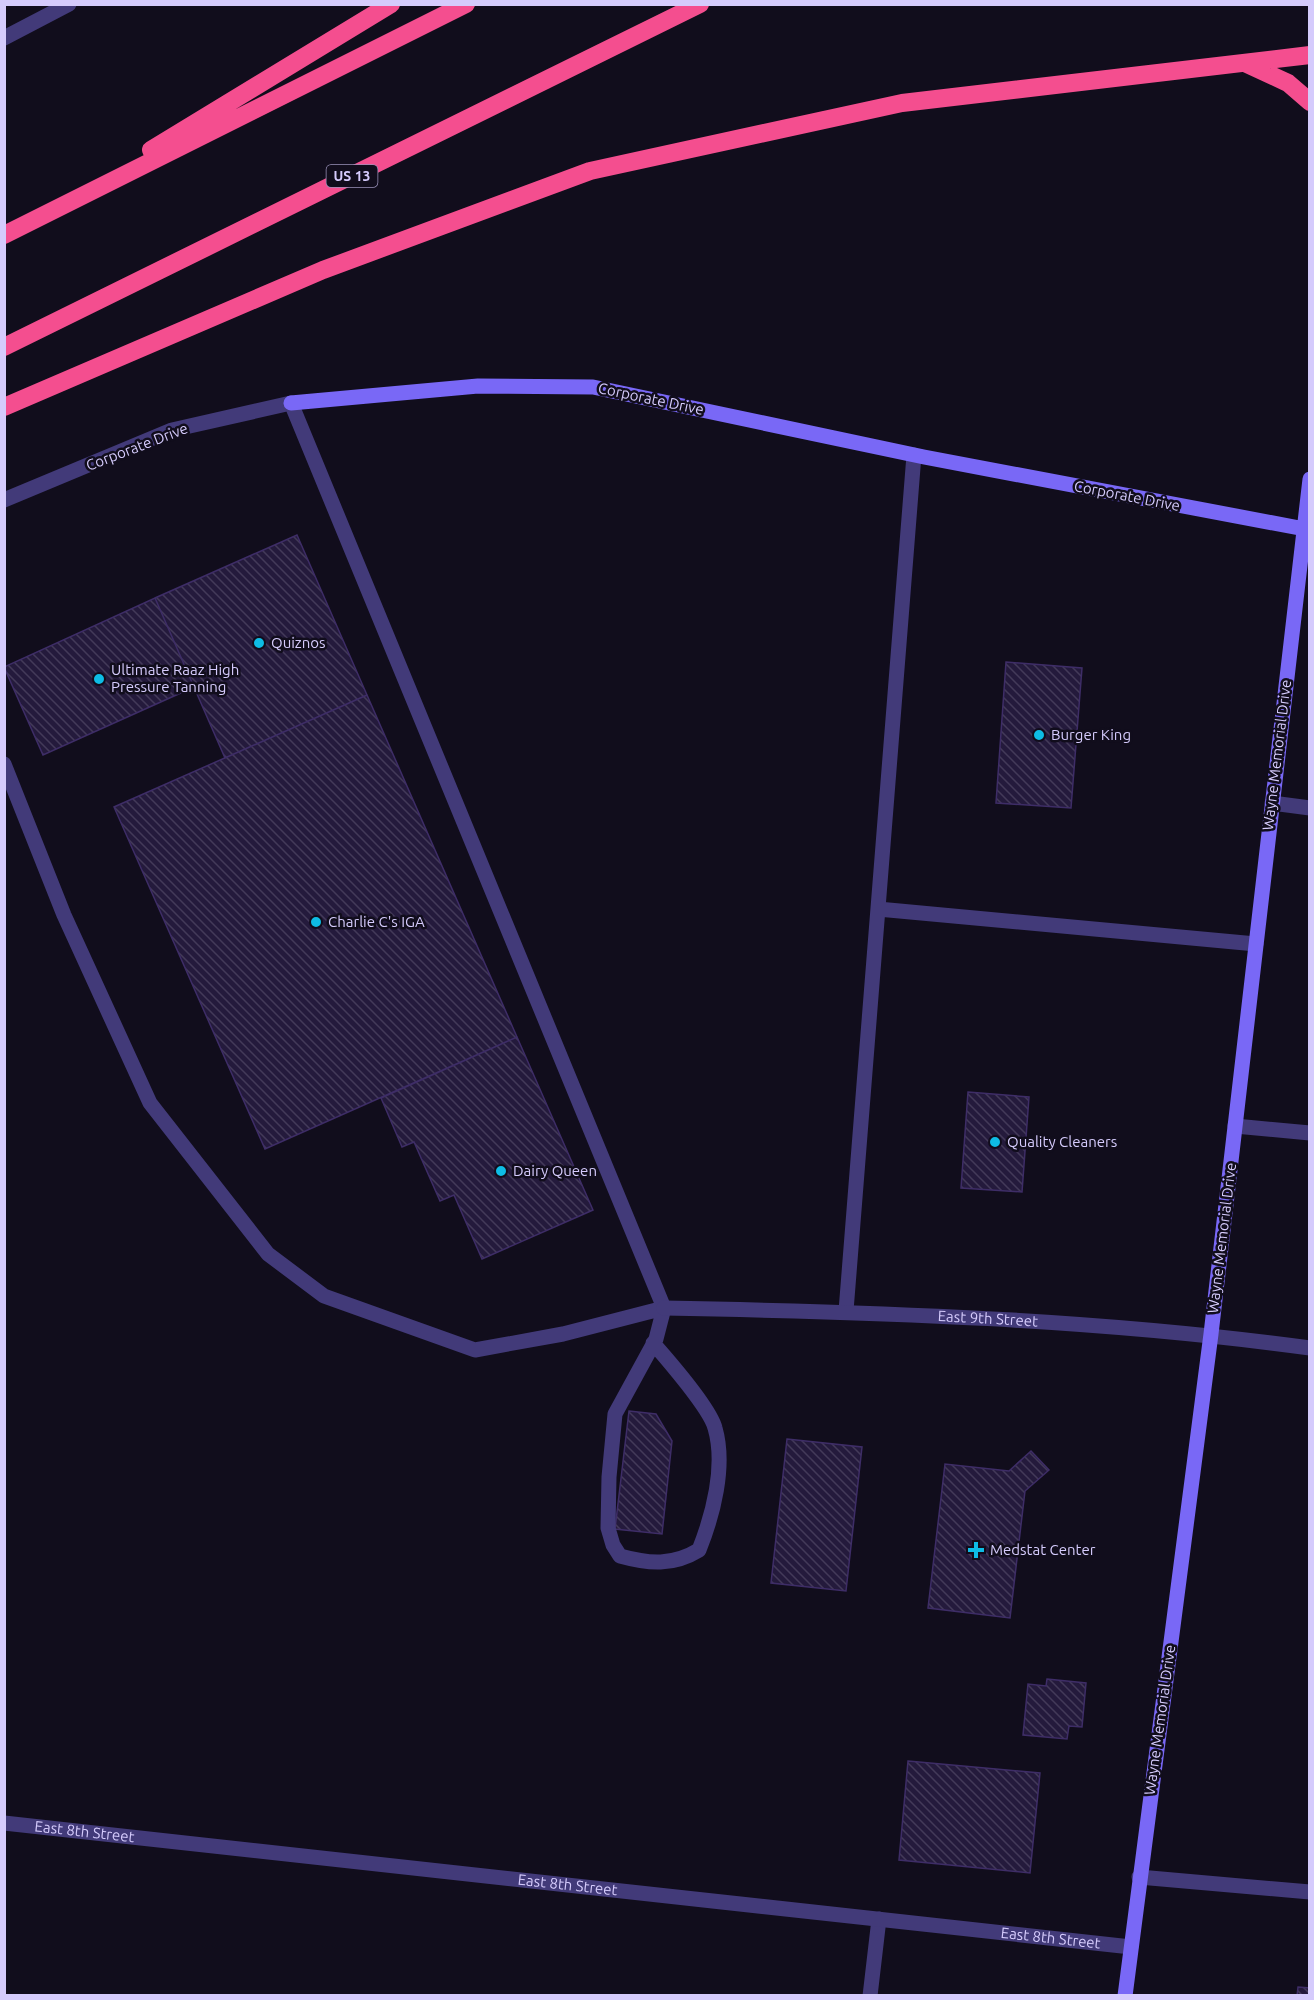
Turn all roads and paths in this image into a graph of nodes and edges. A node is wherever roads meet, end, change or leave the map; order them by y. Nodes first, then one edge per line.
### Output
1 (69, 4) edge
2 (391, 4) edge
3 (466, 4) edge
4 (700, 4) edge
5 (5, 36) edge
6 (1310, 55) edge
7 (1245, 63) junction
8 (1310, 102) edge
9 (40, 217) junction
10 (4, 235) edge
11 (4, 347) edge
12 (291, 403) junction
13 (4, 407) edge
14 (914, 455) junction
15 (1310, 479) edge
16 (4, 500) edge
17 (1306, 530) edge
18 (4, 764) edge
19 (1272, 803) junction
20 (1310, 808) edge
21 (878, 909) junction
22 (1256, 944) junction
23 (1235, 1126) junction
24 (1310, 1133) edge
25 (664, 1308) junction
26 (846, 1311) junction
27 (1211, 1334) junction
28 (653, 1343) junction
29 (1310, 1348) edge
30 (4, 1823) edge
31 (1139, 1877) junction
32 (1310, 1892) edge
33 (879, 1919) junction
34 (1131, 1947) junction
35 (870, 1995) edge
36 (1125, 1995) edge

1 - 5 street
2 - 9 highway
3 - 9 highway
4 - 11 highway, US 13
6 - 7 highway
7 - 8 highway
7 - 13 highway
9 - 10 highway
12 - 14 main road, Corporate Drive
12 - 16 street, Corporate Drive
12 - 25 street
14 - 17 main road, Corporate Drive
14 - 21 street
15 - 17 main road, Wayne Memorial Drive
17 - 19 main road, Wayne Memorial Drive
18 - 25 street, East 9th Street
19 - 20 street
19 - 22 main road, Wayne Memorial Drive
21 - 22 street
21 - 26 street
22 - 23 main road, Wayne Memorial Drive
23 - 24 street
23 - 27 main road, Wayne Memorial Drive
25 - 26 street, East 9th Street
25 - 28 street
26 - 27 street, East 9th Street
27 - 29 street, East 9th Street
27 - 31 main road, Wayne Memorial Drive
28 - 28 street
30 - 33 street, East 8th Street
31 - 32 street
31 - 34 main road, Wayne Memorial Drive
33 - 34 street, East 8th Street
33 - 35 street
34 - 36 main road, Wayne Memorial Drive

